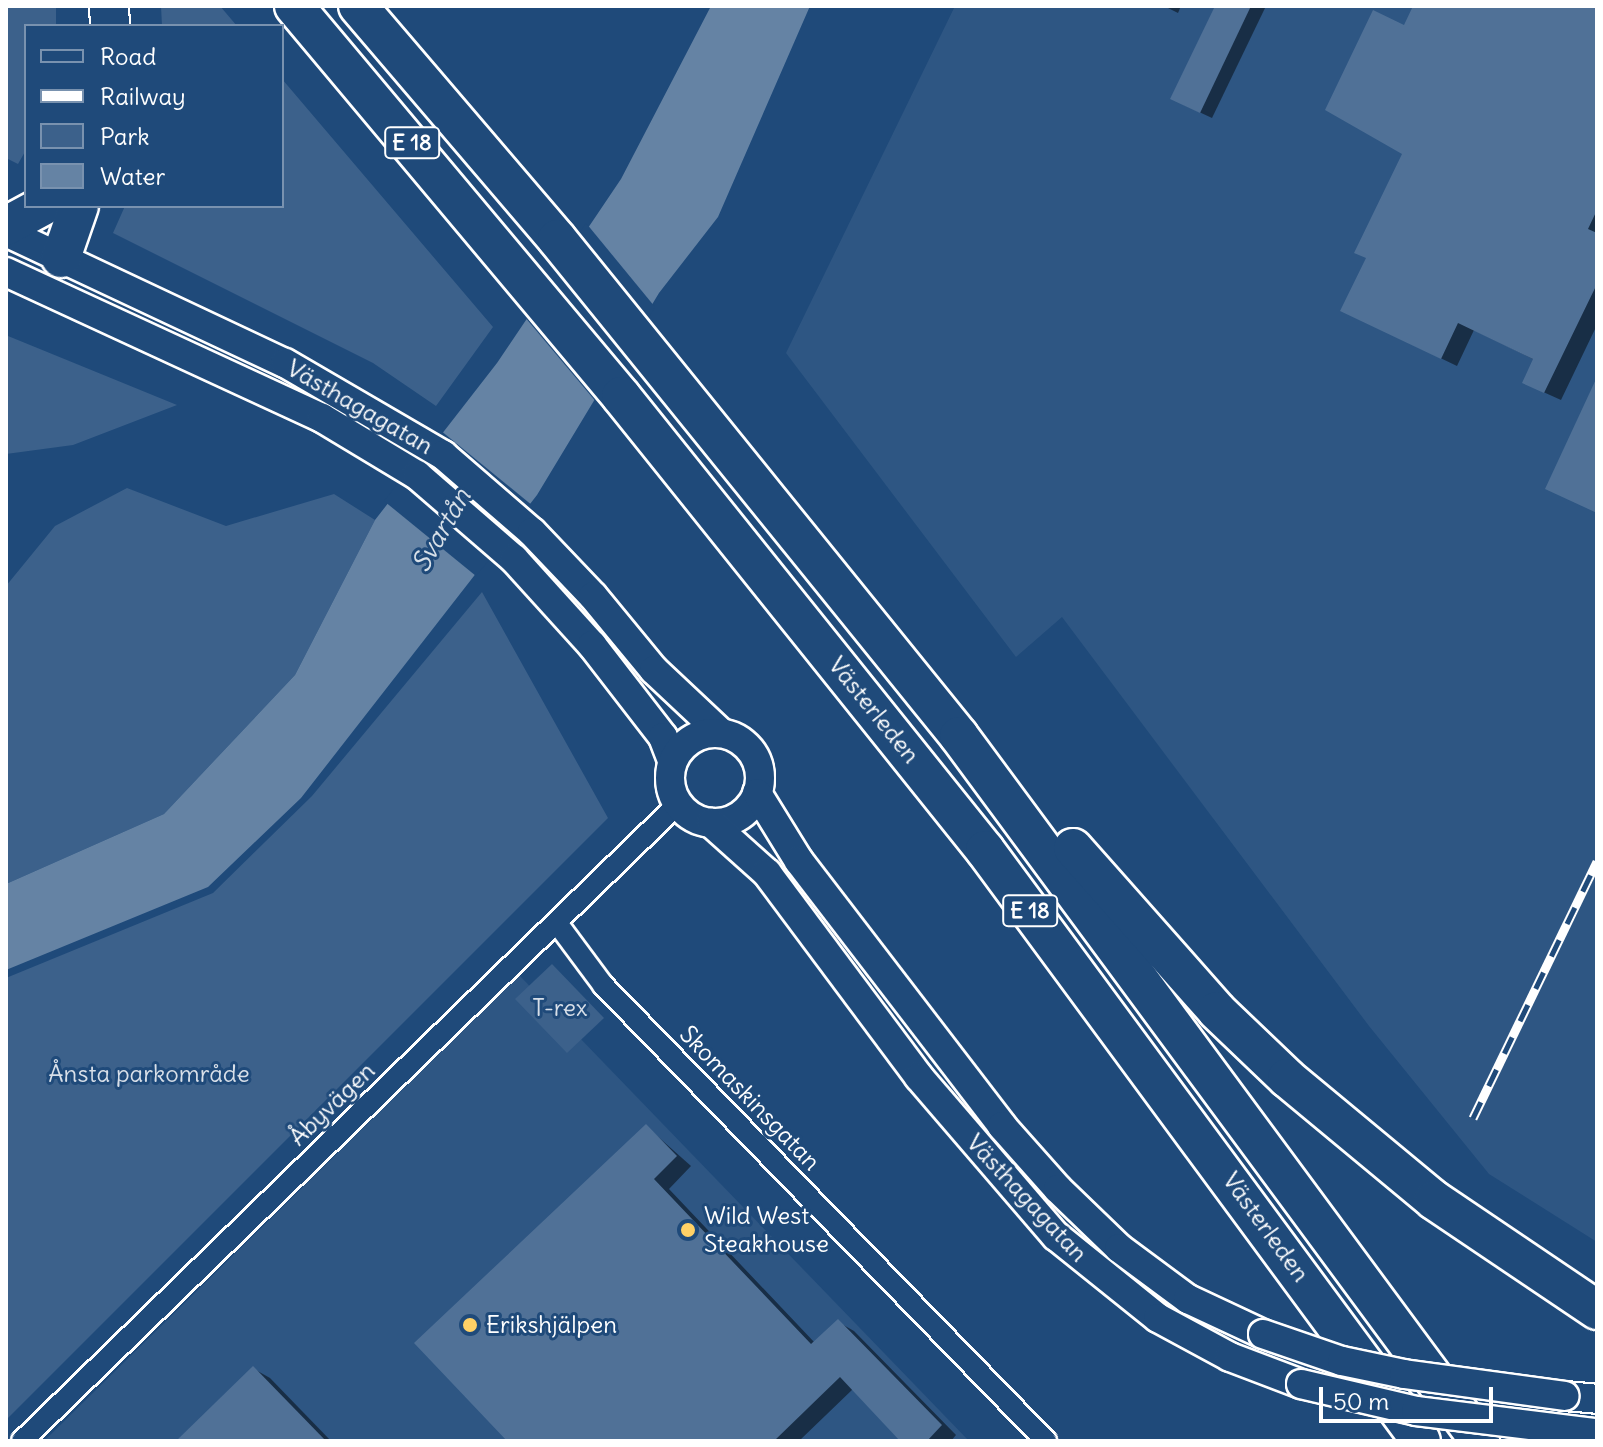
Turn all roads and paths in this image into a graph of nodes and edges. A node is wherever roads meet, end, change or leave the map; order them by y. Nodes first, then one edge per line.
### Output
1 (294, 6) edge
2 (358, 6) edge
3 (40, 208) edge
4 (78, 208) edge
5 (6, 229) edge
6 (51, 254) junction
7 (18, 278) edge
8 (73, 304) junction
9 (721, 733) junction
10 (959, 736) junction
11 (668, 749) junction
12 (757, 793) junction
13 (678, 804) junction
14 (711, 823) junction
15 (557, 923) junction
16 (1597, 1310) edge
17 (1597, 1399) edge
18 (1595, 1433) edge
19 (22, 1441) edge
20 (1046, 1441) edge
21 (1421, 1441) edge
22 (1480, 1441) edge

1 - 21 highway, Västerleden / E 18
2 - 10 highway, Västerleden / E 18
3 - 5 highway
4 - 6 highway
5 - 6 main road, Västhagagatan
6 - 8 main road
6 - 9 main road, Västhagagatan
7 - 8 main road, Västhagagatan
8 - 11 main road, Västhagagatan
9 - 11 main road
9 - 12 main road
10 - 16 highway, E 18
10 - 22 highway, Västerleden / E 18
11 - 13 main road
12 - 14 main road
12 - 17 main road, Västhagagatan, bridge
13 - 14 main road
13 - 15 street, Åbyvägen
14 - 18 main road, Västhagagatan, bridge
15 - 19 street, Åbyvägen
15 - 20 street, Skomaskinsgatan

